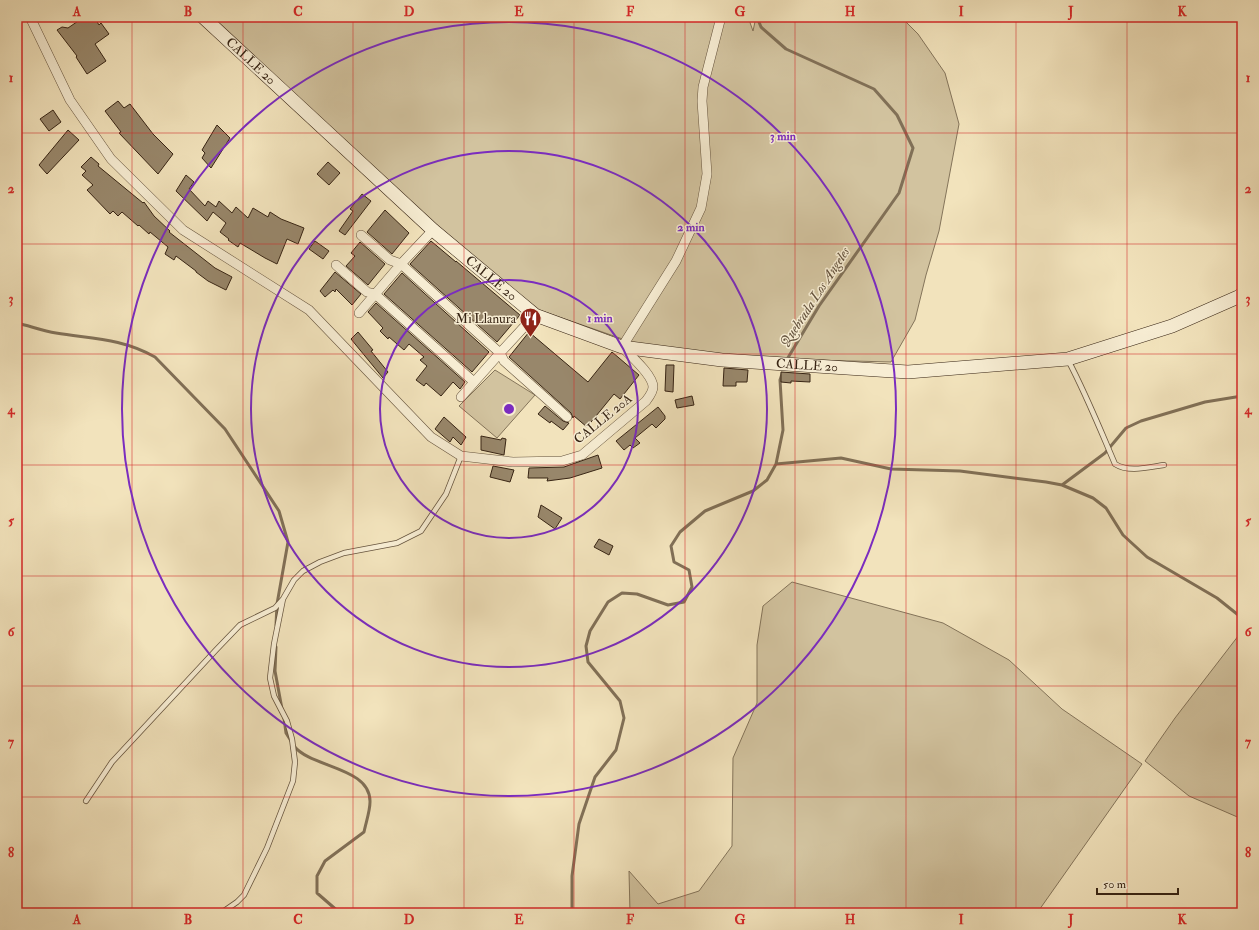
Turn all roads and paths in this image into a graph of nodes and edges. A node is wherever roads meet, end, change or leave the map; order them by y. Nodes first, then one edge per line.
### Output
1 (30, 17) edge
2 (203, 17) edge
3 (721, 17) edge
4 (434, 230) junction
5 (361, 234) dead end
6 (401, 264) junction
7 (336, 265) dead end
8 (375, 294) junction
9 (1242, 294) edge
10 (359, 313) dead end
11 (535, 315) junction
12 (622, 347) junction
13 (500, 352) junction
14 (1068, 359) junction
15 (474, 382) junction
16 (461, 397) dead end
17 (567, 417) dead end
18 (461, 456) junction
19 (1164, 465) dead end
20 (283, 599) junction
21 (86, 801) dead end
22 (222, 913) edge

1 - 18 street
2 - 4 main road, CALLE 20
3 - 12 street
4 - 6 street
4 - 11 main road, CALLE 20
5 - 6 street
6 - 8 street
6 - 13 street
7 - 8 street
8 - 10 street
8 - 15 street
9 - 14 main road, CALLE 20
11 - 12 main road, CALLE 20
11 - 13 street
12 - 14 main road, CALLE 20
12 - 18 street, CALLE 20A
13 - 15 street
13 - 17 street
14 - 19 lane
15 - 16 street
18 - 20 lane
20 - 21 lane
20 - 22 lane

